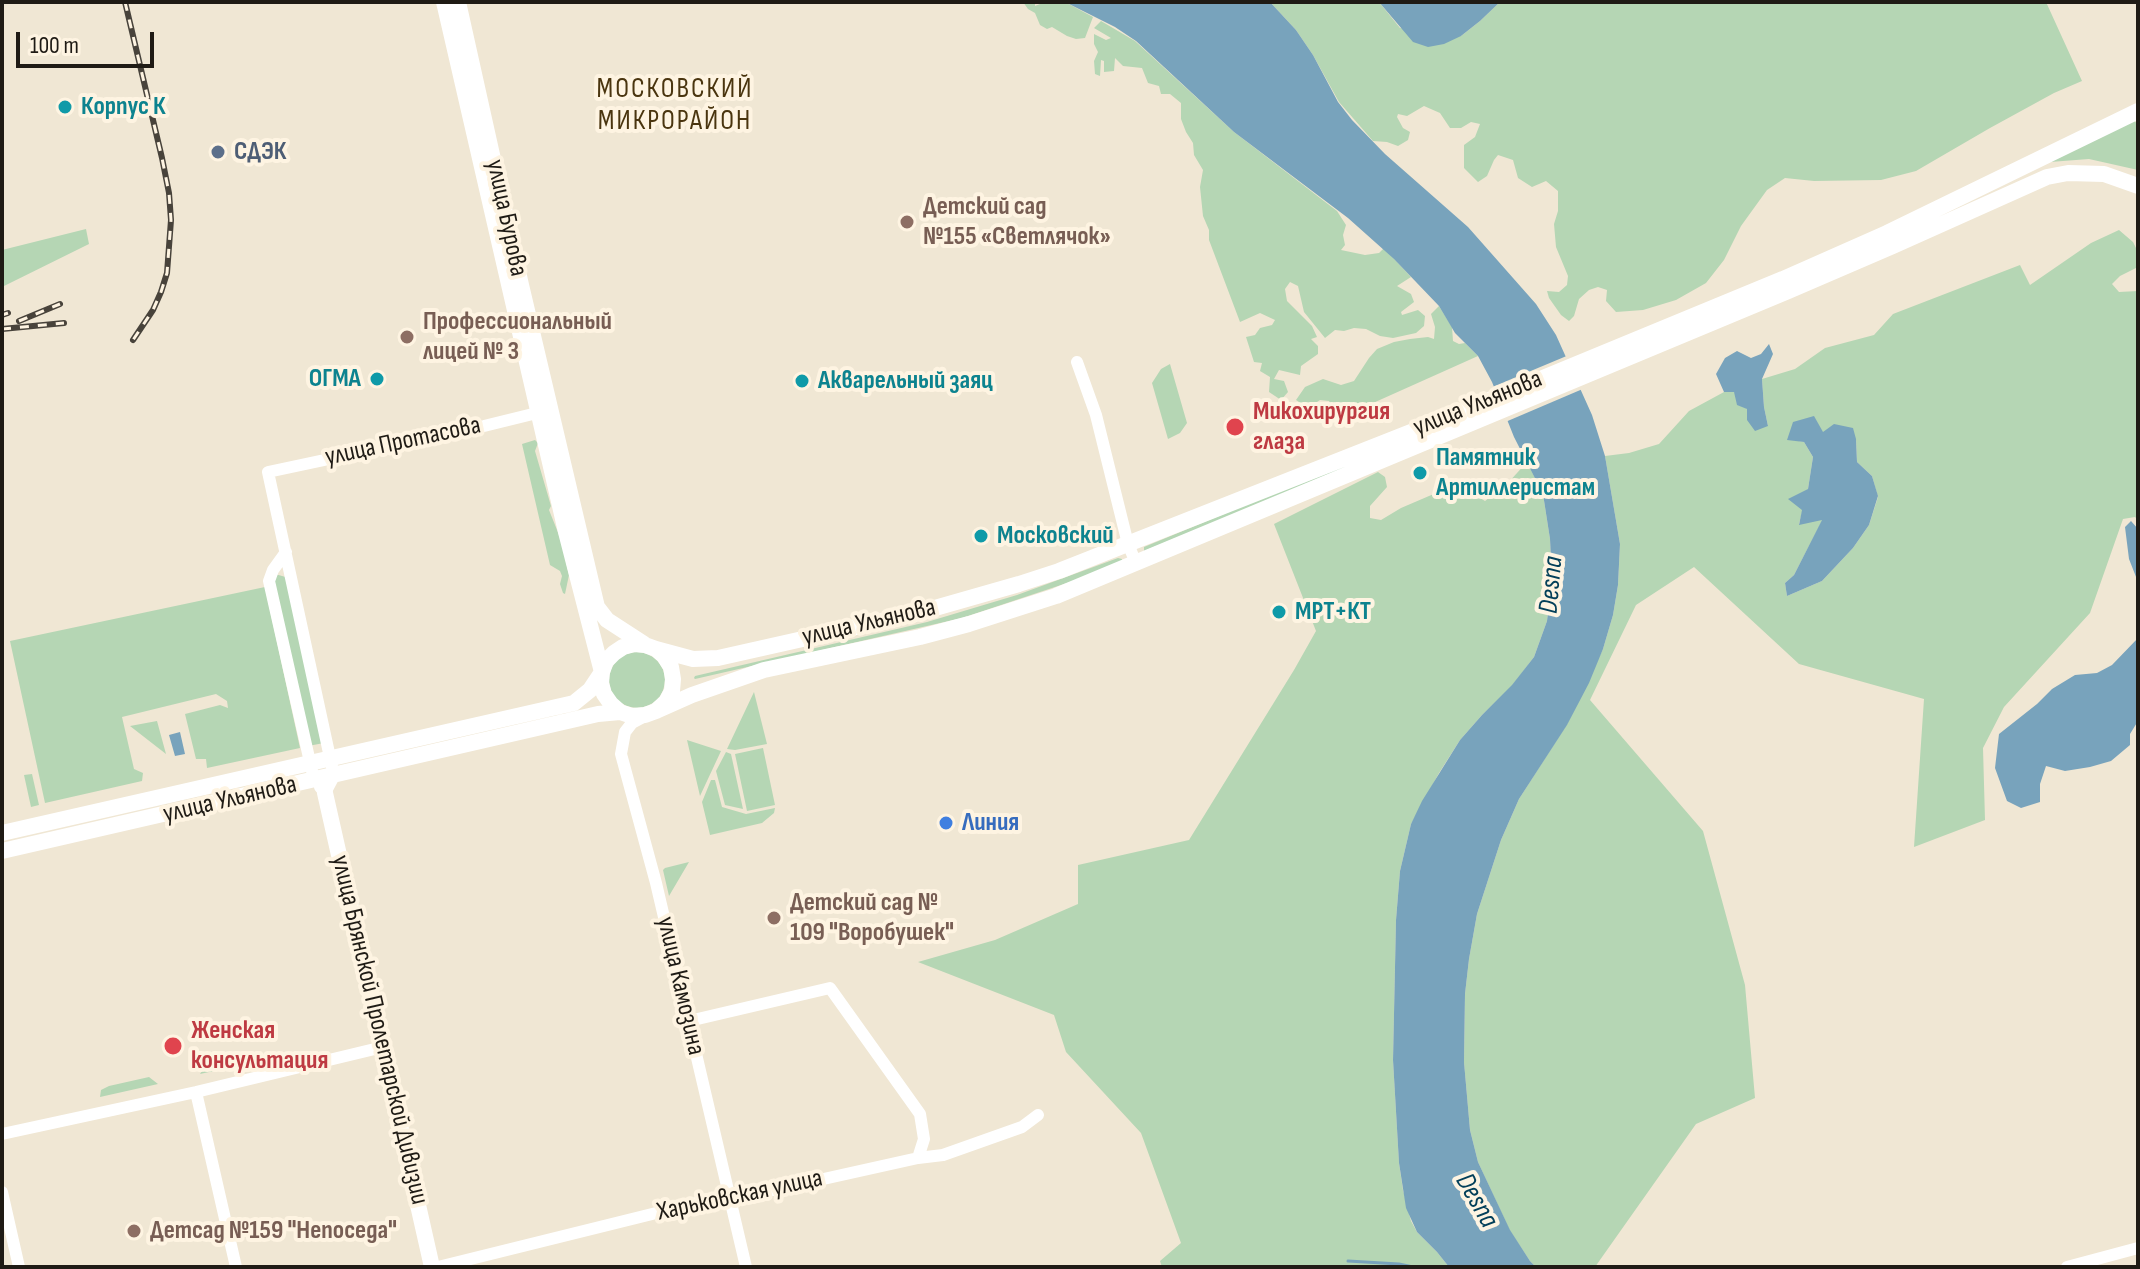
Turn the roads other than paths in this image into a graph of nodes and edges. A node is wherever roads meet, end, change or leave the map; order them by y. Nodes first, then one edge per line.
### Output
1 (444, 2) edge
2 (458, 2) edge
3 (2138, 111) edge
4 (2138, 186) edge
5 (1785, 285) junction
6 (1077, 362) dead end
7 (544, 411) junction
8 (1442, 427) junction
9 (1128, 544) junction
10 (286, 552) junction
11 (1136, 563) junction
12 (650, 647) junction
13 (602, 672) junction
14 (620, 712) junction
15 (651, 713) junction
16 (331, 759) junction
17 (310, 763) junction
18 (334, 776) junction
19 (320, 787) junction
20 (2, 833) edge
21 (2, 851) edge
22 (689, 1021) junction
23 (383, 1047) junction
24 (196, 1092) junction
25 (1038, 1115) dead end
26 (2, 1134) edge
27 (918, 1158) junction
28 (2, 1192) edge
29 (729, 1195) junction
30 (2138, 1248) edge
31 (19, 1267) edge
32 (236, 1267) edge
33 (432, 1267) edge
34 (438, 1267) edge
35 (746, 1267) edge
36 (2067, 1267) edge

1 - 7 main road, улица Бурова
2 - 7 main road, улица Бурова
3 - 5 main road, улица Ульянова
4 - 5 main road, улица Ульянова
5 - 8 main road, улица Ульянова
6 - 9 street
7 - 10 street, улица Протасова
7 - 12 main road, улица Бурова
7 - 13 main road, улица Бурова
8 - 9 main road, улица Ульянова
8 - 11 main road, улица Ульянова
9 - 11 street
9 - 12 main road, улица Ульянова
10 - 16 street
10 - 17 street, улица Брянской Пролетарской Дивизии
11 - 15 main road, улица Ульянова
12 - 13 main road
12 - 15 main road
13 - 14 main road
13 - 16 main road, улица Ульянова
14 - 15 main road
14 - 18 main road, улица Ульянова
15 - 22 street, улица Камозина
16 - 17 main road, улица Ульянова
16 - 18 street
17 - 19 street, улица Брянской Пролетарской Дивизии
17 - 20 main road, улица Ульянова
18 - 19 main road, улица Ульянова
19 - 21 main road, улица Ульянова
19 - 23 main road, улица Брянской Пролетарской Дивизии
22 - 27 street
22 - 29 street, улица Камозина
23 - 24 street
23 - 33 main road, улица Брянской Пролетарской Дивизии
24 - 26 street
24 - 32 street
25 - 27 street, Харьковская улица
27 - 29 street, Харьковская улица
28 - 31 street
29 - 34 street, Харьковская улица
29 - 35 street, улица Камозина
30 - 36 street

